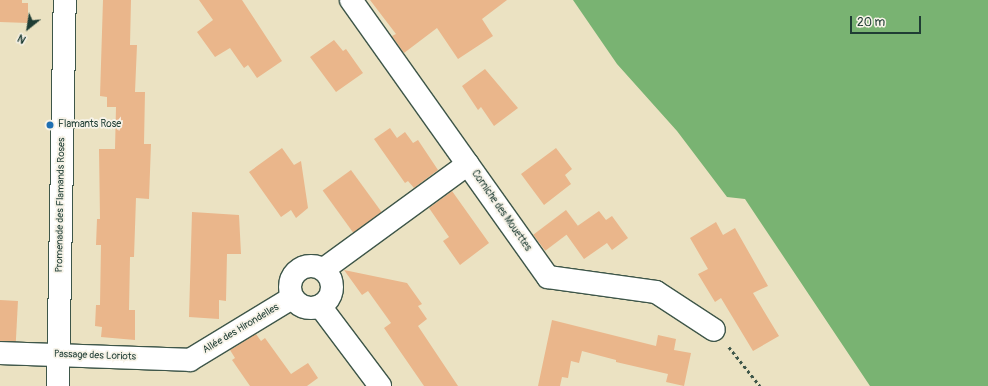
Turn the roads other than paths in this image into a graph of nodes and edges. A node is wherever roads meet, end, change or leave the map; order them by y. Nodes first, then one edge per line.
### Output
1 (64, 0) edge
2 (351, 0) edge
3 (468, 164) junction
4 (324, 269) junction
5 (292, 298) junction
6 (320, 306) junction
7 (714, 330) road end
8 (0, 352) edge
9 (58, 355) junction
10 (190, 360) joint
11 (58, 386) edge
12 (380, 386) edge

1 - 9 street, Promenade des Flamands Roses
2 - 3 street, Corniche des Mouettes
3 - 4 street
3 - 7 street, Corniche des Mouettes
4 - 5 street
4 - 6 street
5 - 6 street
5 - 10 street, Allée des Hirondelles
6 - 12 street
8 - 9 street, Passage des Loriots
9 - 10 street, Passage des Loriots
9 - 11 street, Promenade des Flamands Roses

